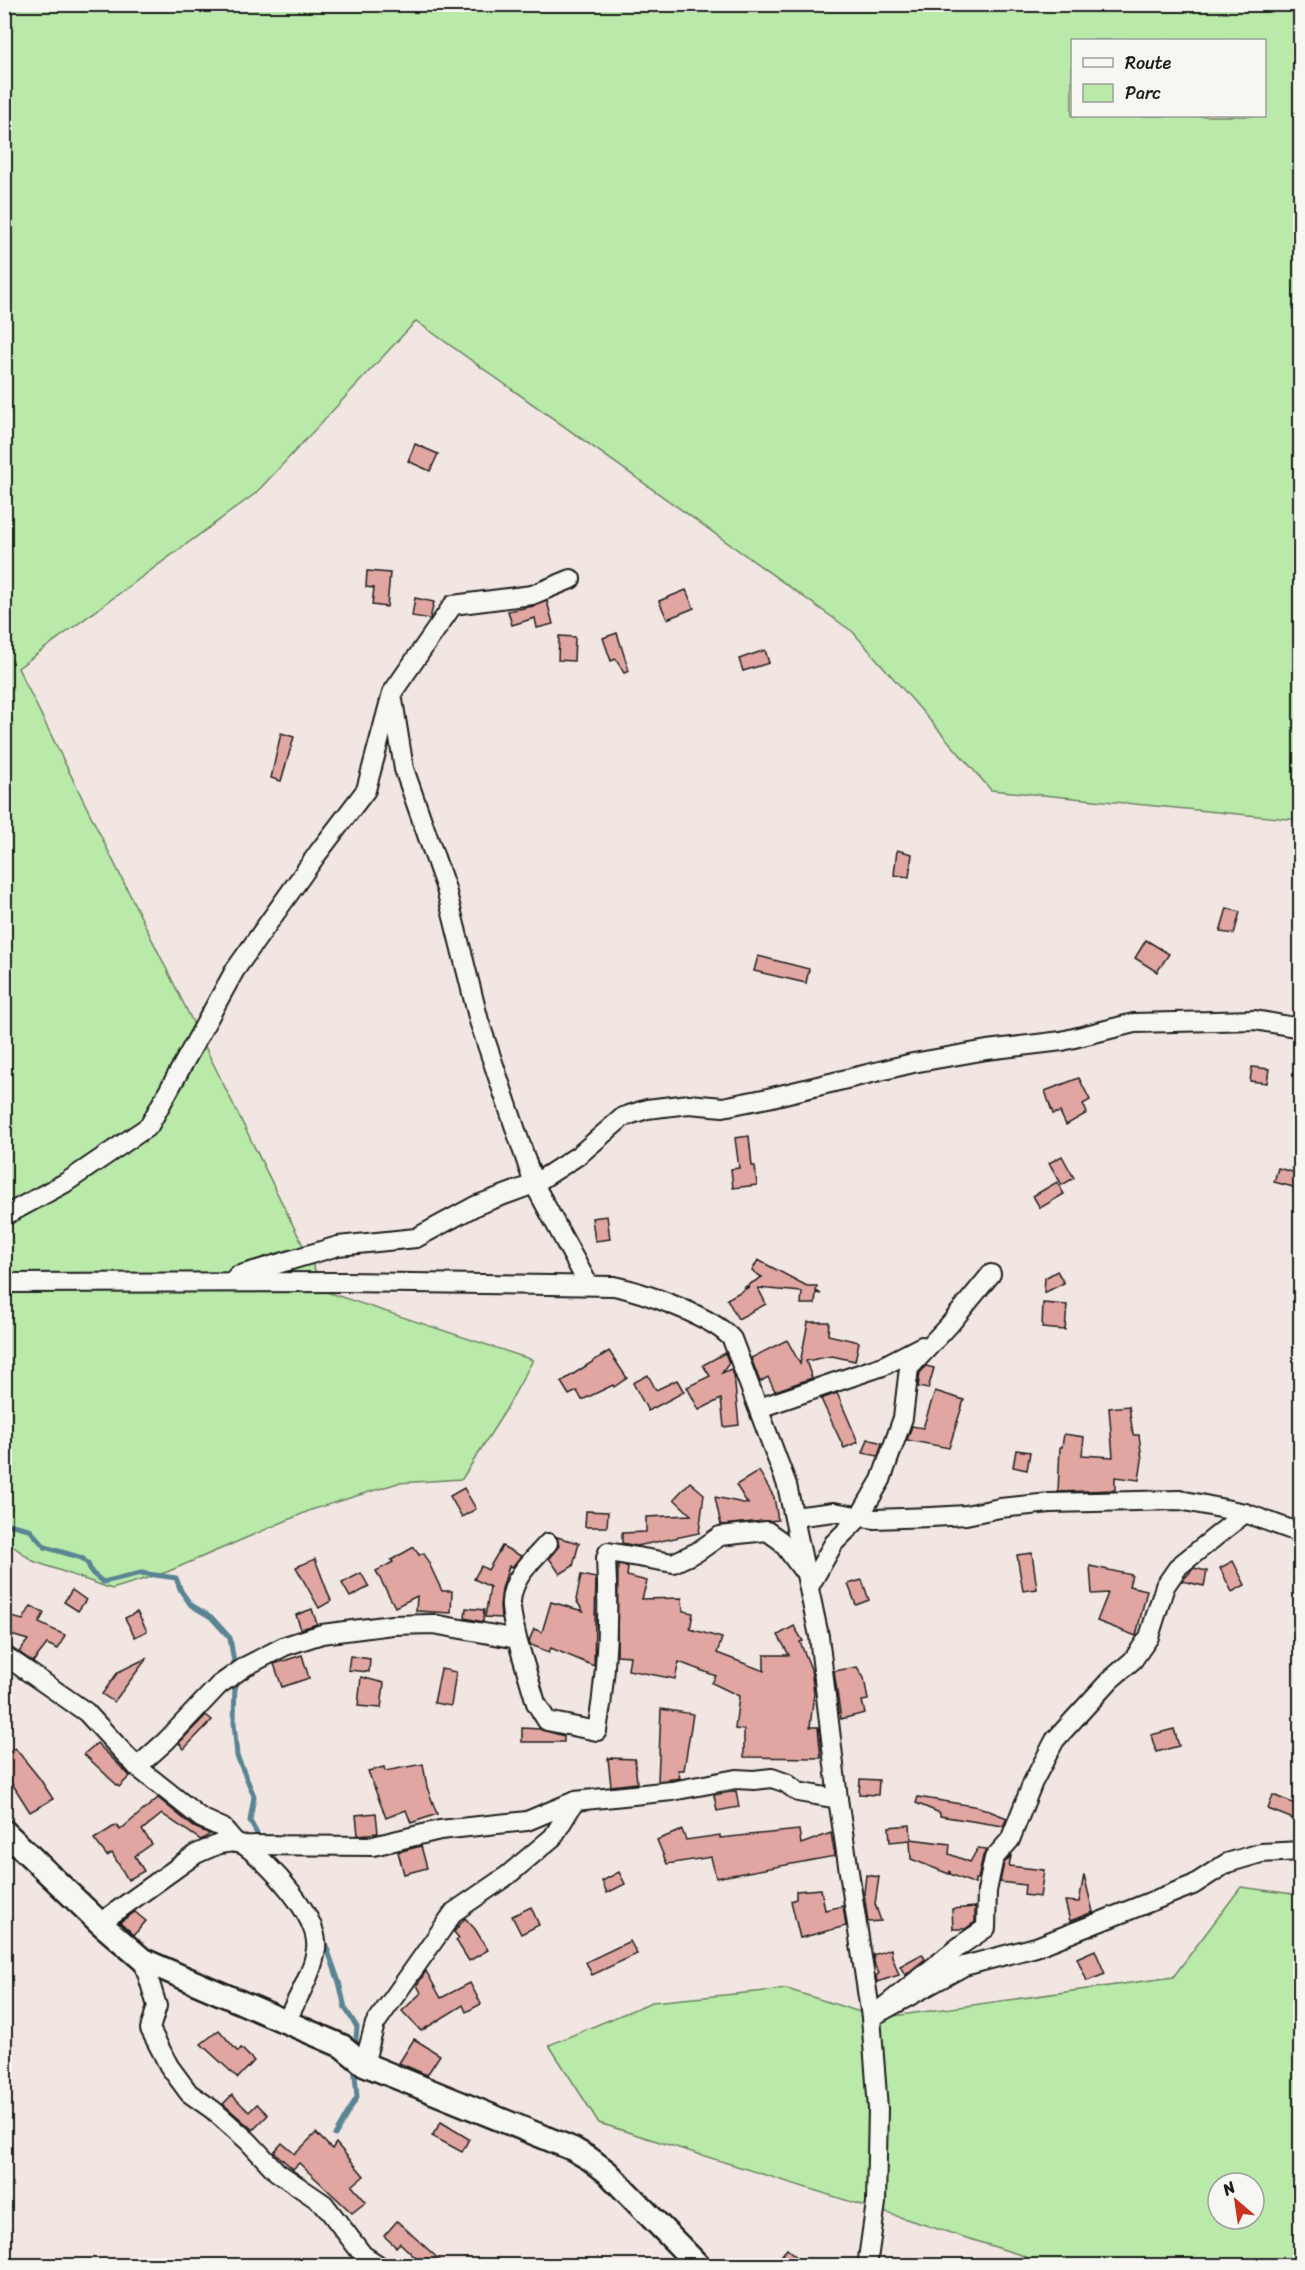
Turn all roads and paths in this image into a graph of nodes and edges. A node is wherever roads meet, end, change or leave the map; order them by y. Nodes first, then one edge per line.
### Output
1 (571, 579) dead end
2 (392, 693) junction
3 (1300, 1028) edge
4 (534, 1184) junction
5 (4, 1216) edge
6 (991, 1274) dead end
7 (4, 1283) edge
8 (215, 1283) junction
9 (588, 1284) junction
10 (950, 1324) junction
11 (759, 1408) junction
12 (1245, 1513) junction
13 (860, 1516) junction
14 (794, 1517) junction
15 (1300, 1533) edge
16 (548, 1543) dead end
17 (809, 1587) junction
18 (517, 1639) junction
19 (4, 1655) edge
20 (136, 1767) junction
21 (838, 1799) junction
22 (575, 1801) junction
23 (4, 1831) edge
24 (240, 1844) junction
25 (1300, 1851) edge
26 (100, 1923) junction
27 (143, 1960) junction
28 (871, 2017) junction
29 (286, 2022) junction
30 (364, 2064) junction
31 (366, 2260) edge
32 (380, 2265) edge
33 (699, 2265) edge
34 (867, 2265) edge

1 - 2 street
2 - 4 street
2 - 5 street
3 - 4 street
4 - 8 street
4 - 9 street
6 - 10 street
7 - 8 street
8 - 9 street
9 - 11 street
10 - 11 street
10 - 13 street
11 - 14 street
12 - 13 street
12 - 15 street
12 - 28 street
13 - 14 street
13 - 17 street
14 - 17 street
16 - 18 street
17 - 18 street
17 - 21 street
18 - 20 street
19 - 20 street
20 - 24 street
21 - 22 street
21 - 28 street
22 - 24 street
22 - 30 street
23 - 26 street
24 - 26 street
24 - 29 street
25 - 28 street
26 - 27 street
27 - 29 street
27 - 31 street
28 - 34 street
29 - 30 street
30 - 33 street
31 - 32 street

